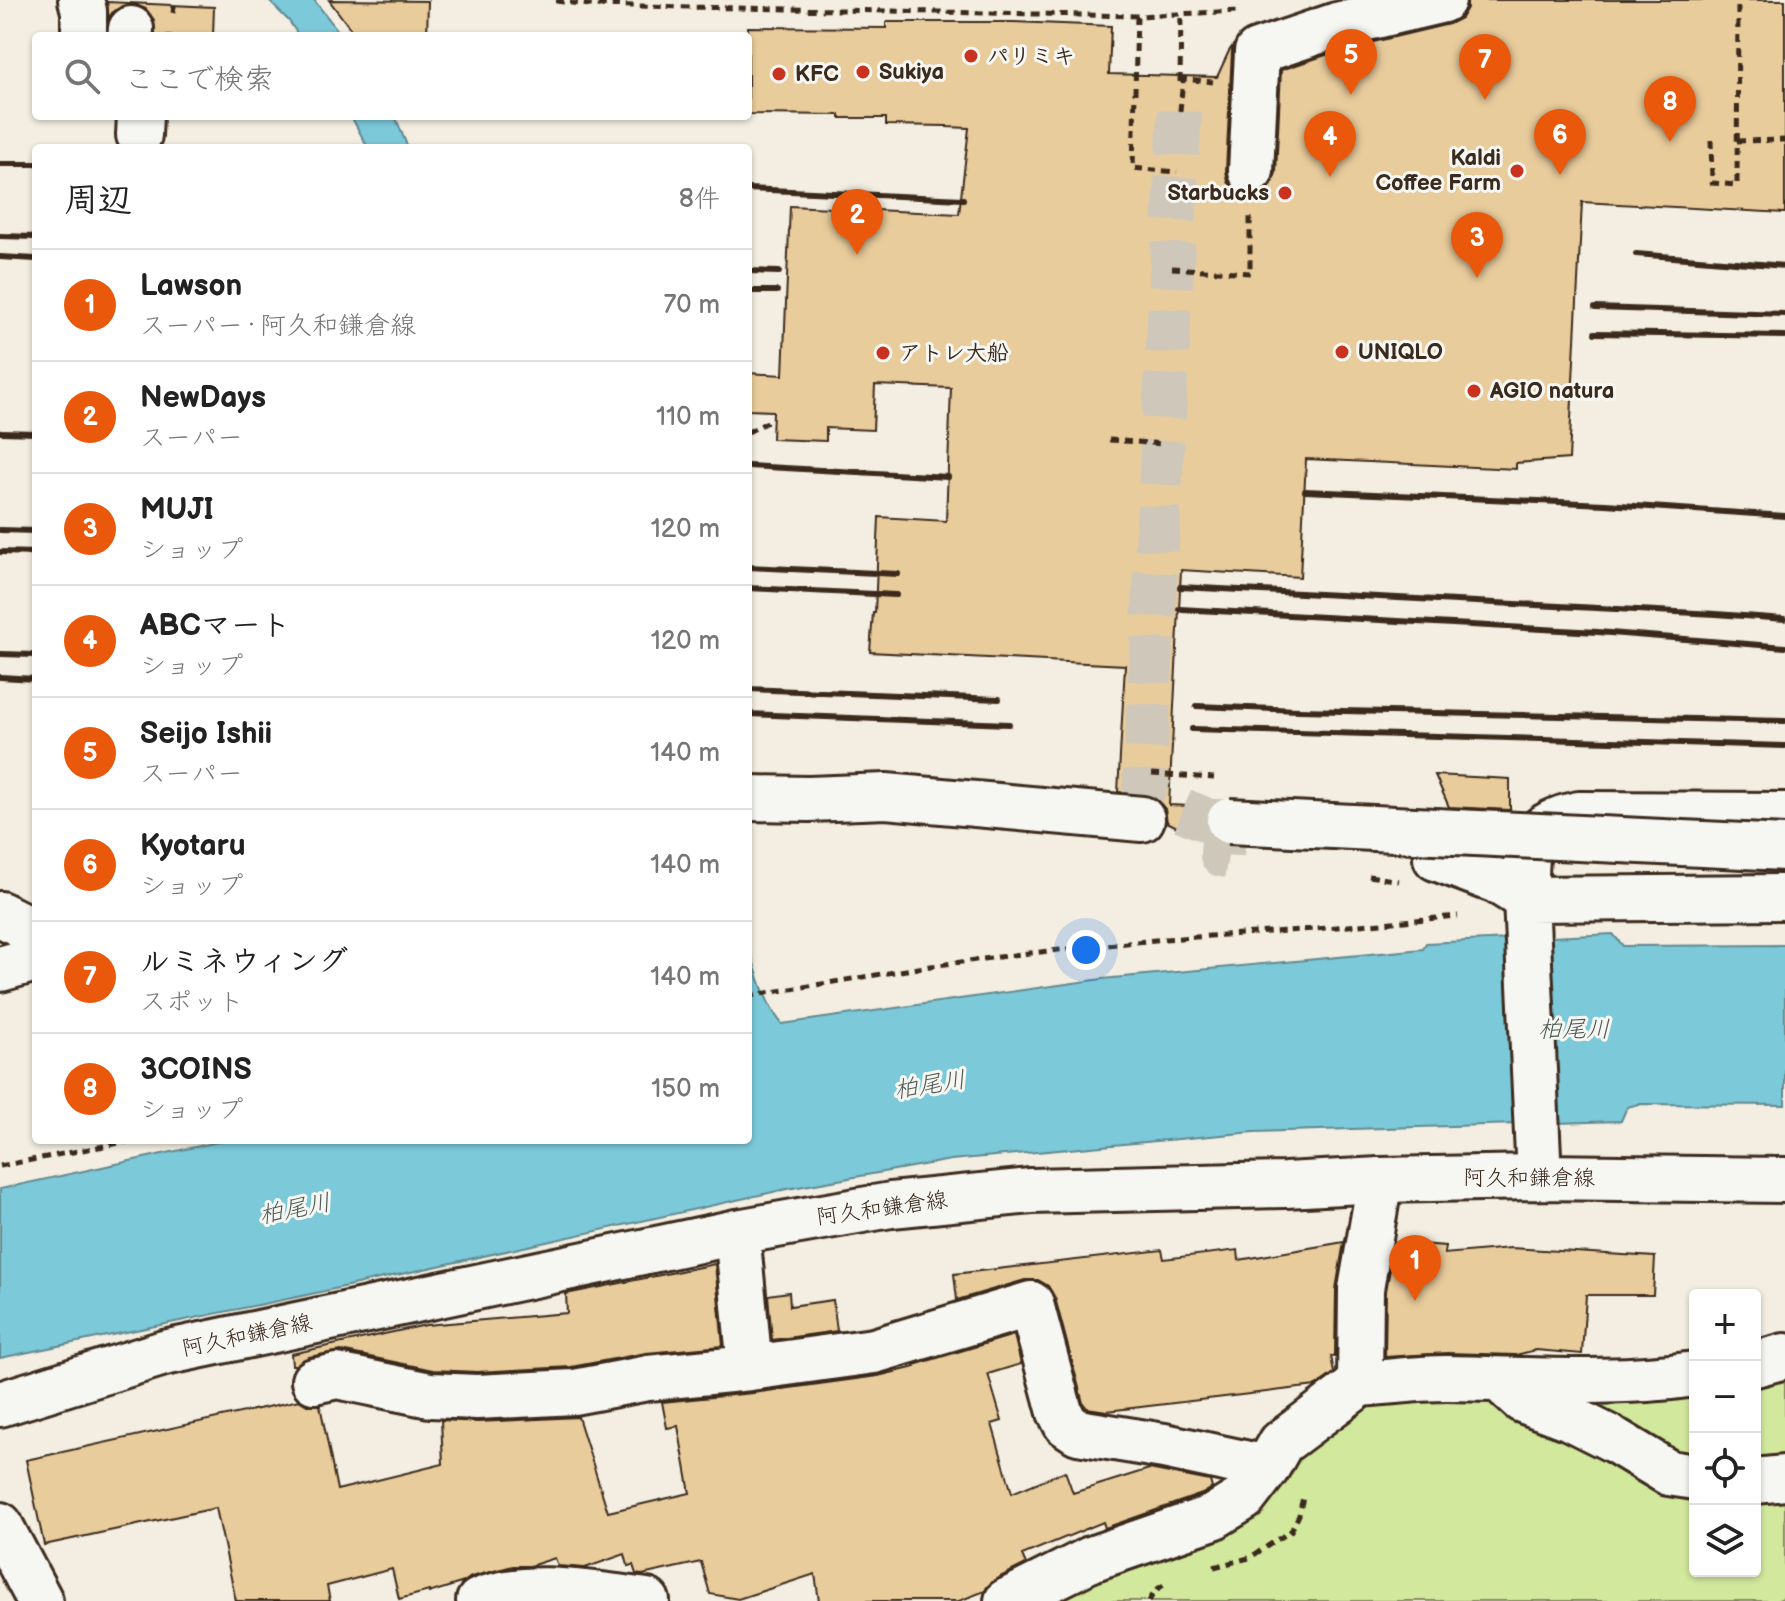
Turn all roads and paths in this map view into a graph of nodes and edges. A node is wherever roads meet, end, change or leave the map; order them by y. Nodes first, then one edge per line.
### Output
1 (81, 0) edge
2 (1443, 0) edge
3 (1738, 0) edge
4 (556, 1) edge
5 (1181, 13) dead end
6 (84, 32) edge
7 (1180, 111) tunnel mouth
8 (1711, 140) dead end
9 (1785, 140) edge
10 (1737, 141) junction
11 (1251, 171) dead end
12 (1177, 172) dead end
13 (1250, 220) dead end
14 (1172, 268) dead end
15 (773, 419) dead end
16 (752, 430) edge
17 (1109, 440) dead end
18 (1163, 444) dead end
19 (752, 798) edge
20 (1785, 815) edge
21 (1142, 819) dead end
22 (1229, 821) tunnel mouth
23 (1785, 848) edge
24 (1436, 858) dead end
25 (1785, 897) edge
26 (1526, 906) junction
27 (0, 914) edge
28 (1465, 915) dead end
29 (32, 930) edge
30 (32, 960) edge
31 (0, 969) edge
32 (752, 995) edge
33 (114, 1144) edge
34 (1538, 1158) junction
35 (0, 1166) edge
36 (1380, 1180) junction
37 (1785, 1180) edge
38 (737, 1232) junction
39 (1785, 1356) edge
40 (1761, 1362) edge
41 (750, 1368) junction
42 (1689, 1375) edge
43 (1500, 1380) junction
44 (314, 1381) dead end
45 (1360, 1384) junction
46 (0, 1404) edge
47 (1267, 1468) junction
48 (1689, 1476) edge
49 (1785, 1478) edge
50 (1761, 1480) edge
51 (0, 1525) edge
52 (40, 1601) edge
53 (479, 1601) edge
54 (647, 1601) edge
55 (1007, 1601) edge

1 - 6 street
2 - 11 street
3 - 10 path
4 - 12 path
5 - 7 path
8 - 10 path
9 - 10 path
13 - 14 path
15 - 16 path
17 - 18 path
19 - 21 street
20 - 26 street
22 - 23 street, bridge
24 - 26 street
25 - 26 street
26 - 34 street
27 - 29 street
28 - 32 path
30 - 31 street
33 - 35 path
34 - 36 street, 阿久和鎌倉線
34 - 37 street, 阿久和鎌倉線
36 - 38 street, 阿久和鎌倉線
36 - 45 street
38 - 41 street
38 - 46 street, 阿久和鎌倉線
39 - 40 street
41 - 44 street
41 - 47 street
42 - 43 street
43 - 45 street
43 - 48 street
45 - 47 street
47 - 55 street
49 - 50 street
51 - 52 street
53 - 54 street

